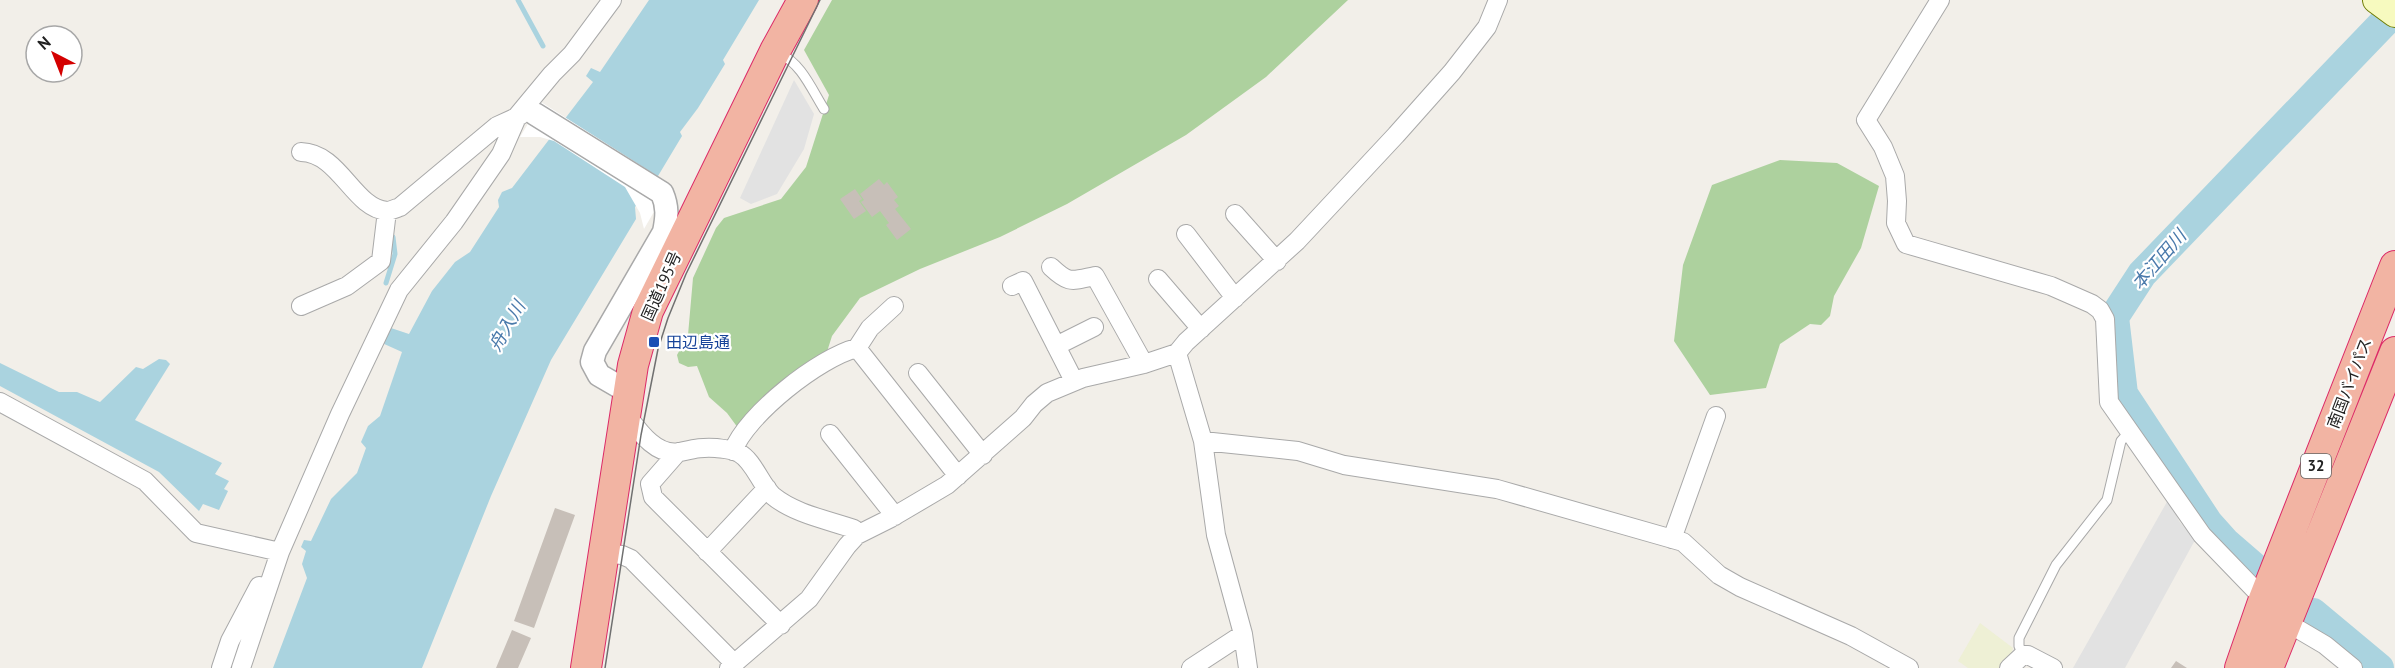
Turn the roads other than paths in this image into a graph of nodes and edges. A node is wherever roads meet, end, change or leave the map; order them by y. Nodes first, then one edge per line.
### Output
1 (612, 0) edge
2 (802, 0) edge
3 (1498, 0) edge
4 (1940, 0) edge
5 (775, 51) junction
6 (824, 109) dead end
7 (527, 114) junction
8 (301, 152) dead end
9 (387, 211) junction
10 (1235, 214) dead end
11 (1186, 234) dead end
12 (1276, 261) junction
13 (2395, 266) edge
14 (1051, 267) dead end
15 (1158, 279) dead end
16 (1012, 286) dead end
17 (1235, 297) junction
18 (301, 306) dead end
19 (894, 306) dead end
20 (1094, 327) dead end
21 (1201, 329) junction
22 (1056, 346) junction
23 (857, 348) junction
24 (2395, 352) edge
25 (1176, 353) junction
26 (1143, 364) junction
27 (918, 373) dead end
28 (1074, 381) junction
29 (0, 402) edge
30 (628, 404) junction
31 (1716, 416) dead end
32 (2131, 430) junction
33 (830, 434) dead end
34 (1203, 441) junction
35 (733, 451) junction
36 (678, 452) junction
37 (983, 455) junction
38 (958, 476) junction
39 (615, 486) junction
40 (767, 488) junction
41 (649, 489) junction
42 (895, 516) junction
43 (858, 535) junction
44 (1672, 539) junction
45 (280, 552) junction
46 (707, 552) junction
47 (604, 554) junction
48 (2264, 599) junction
49 (2286, 622) junction
50 (781, 625) junction
51 (1243, 634) junction
52 (2023, 655) junction
53 (732, 666) edge
54 (221, 668) edge
55 (241, 668) edge
56 (586, 668) edge
57 (1191, 668) edge
58 (1248, 668) edge
59 (1909, 668) edge
60 (2009, 668) edge
61 (2053, 668) edge
62 (2241, 668) edge
63 (2268, 668) edge
64 (2353, 668) edge

1 - 7 street
2 - 5 highway, 国道195号
3 - 12 street
4 - 32 street
5 - 6 lane
5 - 30 highway, 国道195号
7 - 9 street
7 - 30 street
7 - 45 street
8 - 9 street
9 - 18 street
10 - 12 street
11 - 17 street
12 - 17 street
13 - 48 highway, 南国バイパス / 32
14 - 26 street
15 - 21 street
16 - 22 street
17 - 21 street
19 - 23 street
20 - 22 street
21 - 25 street
22 - 28 street
23 - 35 street
23 - 38 street
24 - 49 highway, 南国バイパス / 32
25 - 26 street
25 - 34 street
26 - 28 street
27 - 37 street
28 - 37 street
29 - 45 street
30 - 36 street
30 - 39 highway, 国道195号
31 - 44 street
32 - 48 street
32 - 52 lane
33 - 42 street
34 - 44 street
34 - 51 street
35 - 36 street
35 - 40 street
36 - 41 street
37 - 38 street
38 - 42 street
39 - 41 street
39 - 47 highway, 国道195号
40 - 43 street
40 - 46 street
41 - 46 street
42 - 43 street
43 - 50 street
44 - 59 street
45 - 54 street
45 - 55 street
46 - 50 street
47 - 53 street
47 - 56 highway, 国道195号
48 - 49 street
48 - 62 highway, 南国バイパス / 32
49 - 63 highway, 南国バイパス / 32
49 - 64 street
50 - 53 street
51 - 57 street
51 - 58 street
52 - 60 street
52 - 61 street

